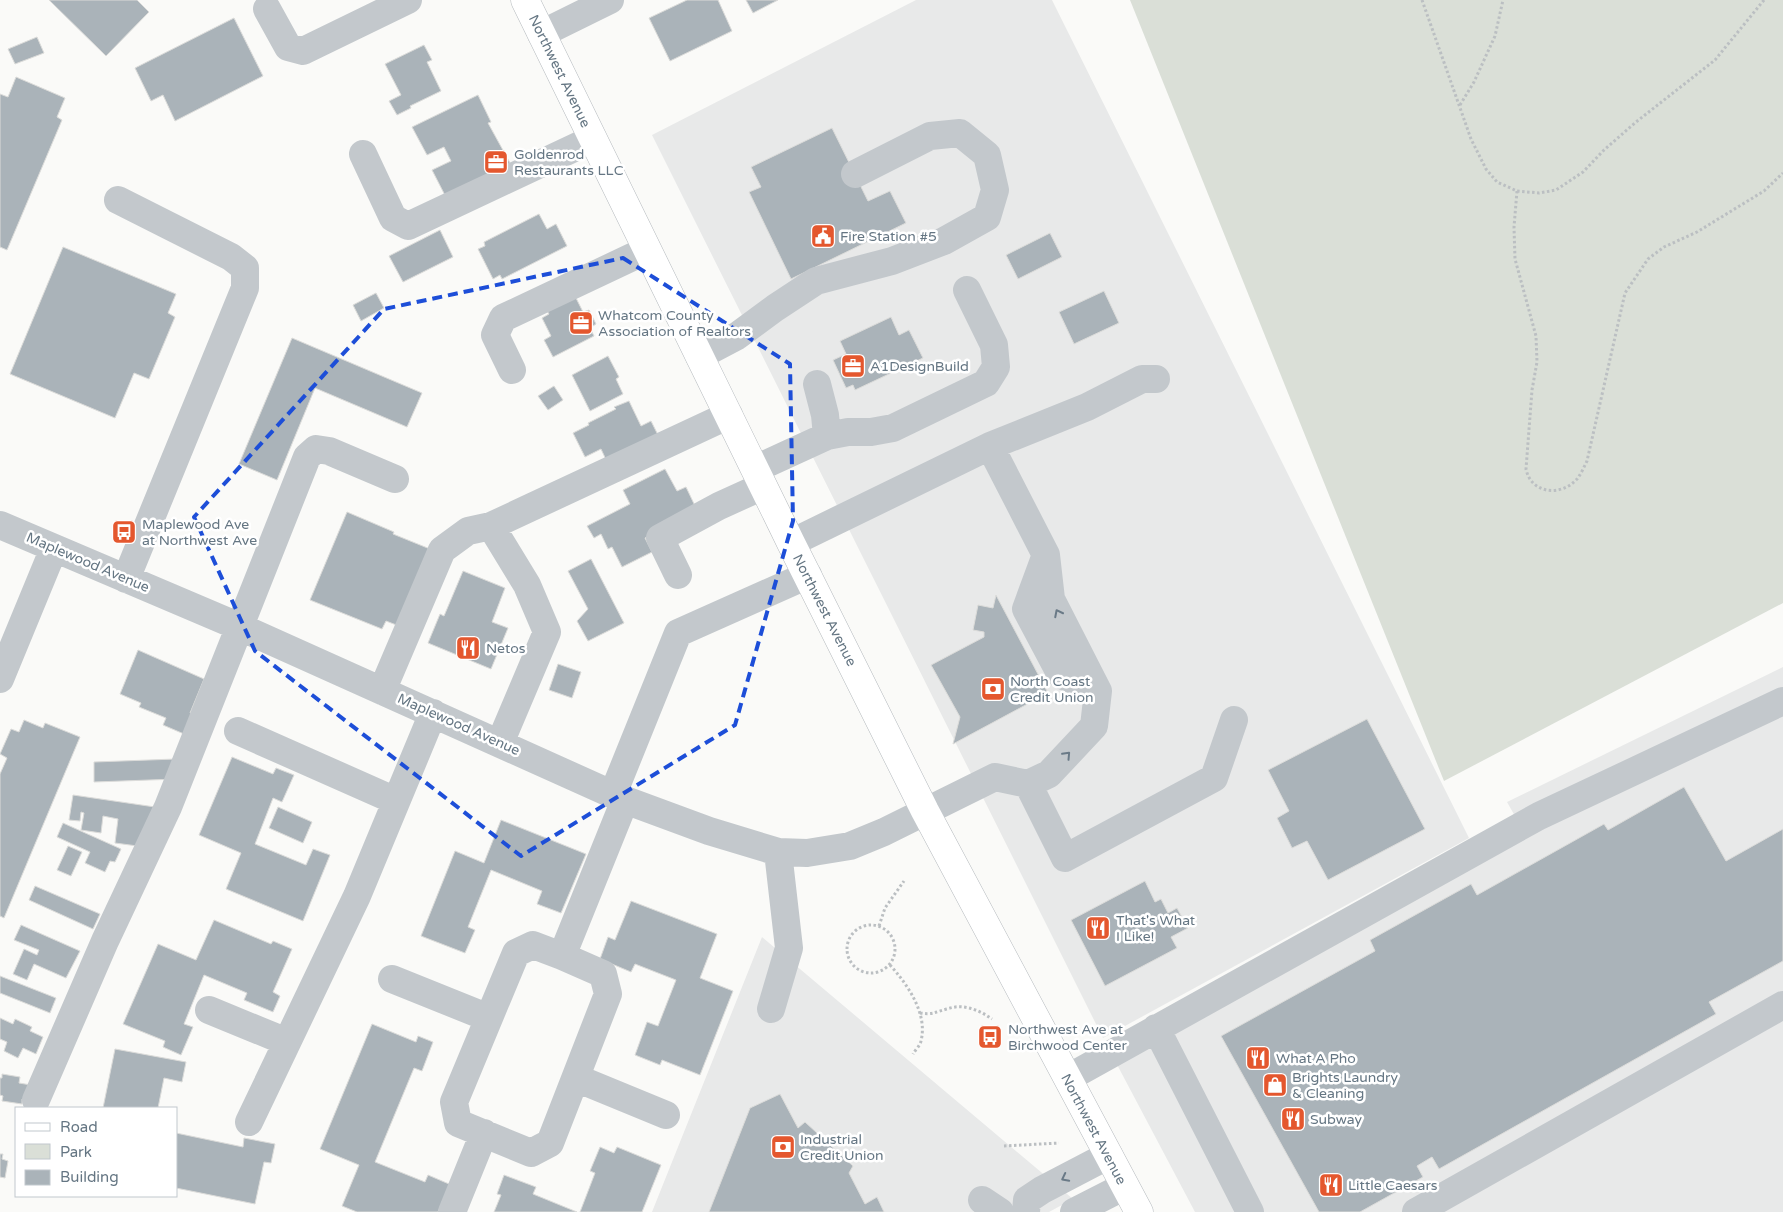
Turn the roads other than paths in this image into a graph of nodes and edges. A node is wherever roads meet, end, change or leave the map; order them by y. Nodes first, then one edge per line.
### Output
1 (408, 0) edge
2 (525, 0) edge
3 (610, 0) edge
4 (267, 9) dead end
5 (541, 34) junction
6 (593, 139) junction
7 (363, 154) dead end
8 (855, 174) dead end
9 (118, 200) dead end
10 (647, 250) junction
11 (967, 290) dead end
12 (699, 356) junction
13 (512, 370) dead end
14 (1156, 379) dead end
15 (818, 384) dead end
16 (729, 415) junction
17 (827, 436) junction
18 (990, 446) junction
19 (759, 477) junction
20 (395, 479) dead end
21 (0, 525) edge
22 (491, 526) junction
23 (791, 544) junction
24 (54, 548) junction
25 (678, 575) dead end
26 (808, 575) junction
27 (126, 579) junction
28 (240, 627) junction
29 (0, 679) edge
30 (382, 691) junction
31 (1783, 701) edge
32 (433, 713) junction
33 (1234, 720) dead end
34 (238, 731) dead end
35 (500, 742) junction
36 (1028, 784) junction
37 (619, 797) junction
38 (396, 801) junction
39 (925, 810) junction
40 (778, 852) junction
41 (562, 956) junction
42 (392, 979) dead end
43 (1783, 1005) edge
44 (771, 1008) dead end
45 (209, 1010) dead end
46 (489, 1018) junction
47 (1156, 1028) junction
48 (287, 1042) junction
49 (576, 1078) junction
50 (1068, 1078) junction
51 (36, 1100) dead end
52 (666, 1115) dead end
53 (249, 1122) dead end
54 (484, 1133) junction
55 (1109, 1155) junction
56 (1125, 1186) junction
57 (1427, 1209) edge
58 (452, 1212) edge
59 (1026, 1212) edge
60 (1074, 1212) edge
61 (1138, 1212) edge
62 (1250, 1212) edge

1 - 4 street
2 - 5 main road, Northwest Avenue
3 - 5 street
5 - 6 main road, Northwest Avenue
6 - 7 street
6 - 10 main road, Northwest Avenue
8 - 12 street
9 - 27 street
10 - 12 main road, Northwest Avenue
10 - 13 street
11 - 17 street
12 - 16 main road, Northwest Avenue
14 - 18 street
15 - 17 street
16 - 19 main road, Northwest Avenue
16 - 22 street
17 - 19 street
18 - 23 street
36 -> 18 street
19 - 23 main road, Northwest Avenue
19 - 25 street
20 - 28 street
21 - 24 street, Maplewood Avenue
22 - 30 street
22 - 35 street
23 - 26 main road, Northwest Avenue
24 - 27 street, Maplewood Avenue
24 - 29 street
26 - 37 street
26 - 39 main road, Northwest Avenue
27 - 28 street, Maplewood Avenue
28 - 30 street, Maplewood Avenue
28 - 51 street
30 - 32 street, Maplewood Avenue
31 - 47 street
32 - 35 street, Maplewood Avenue
32 - 38 street
33 - 36 street
34 - 38 street
35 - 37 street, Maplewood Avenue
36 - 39 street, Maplewood Avenue
37 - 40 street, Maplewood Avenue
37 - 41 street
38 - 48 street
39 - 40 street, Maplewood Avenue
39 - 50 main road, Northwest Avenue
40 - 44 street
41 - 46 street
41 - 49 street
42 - 46 street
43 - 57 street
45 - 48 street
46 - 54 street
47 - 50 street
47 - 62 street
48 - 53 street
49 - 52 street
49 - 54 street
50 - 55 main road, Northwest Avenue
54 - 58 street
55 - 56 main road, Northwest Avenue
55 -> 59 street
56 - 60 street
56 - 61 main road, Northwest Avenue

